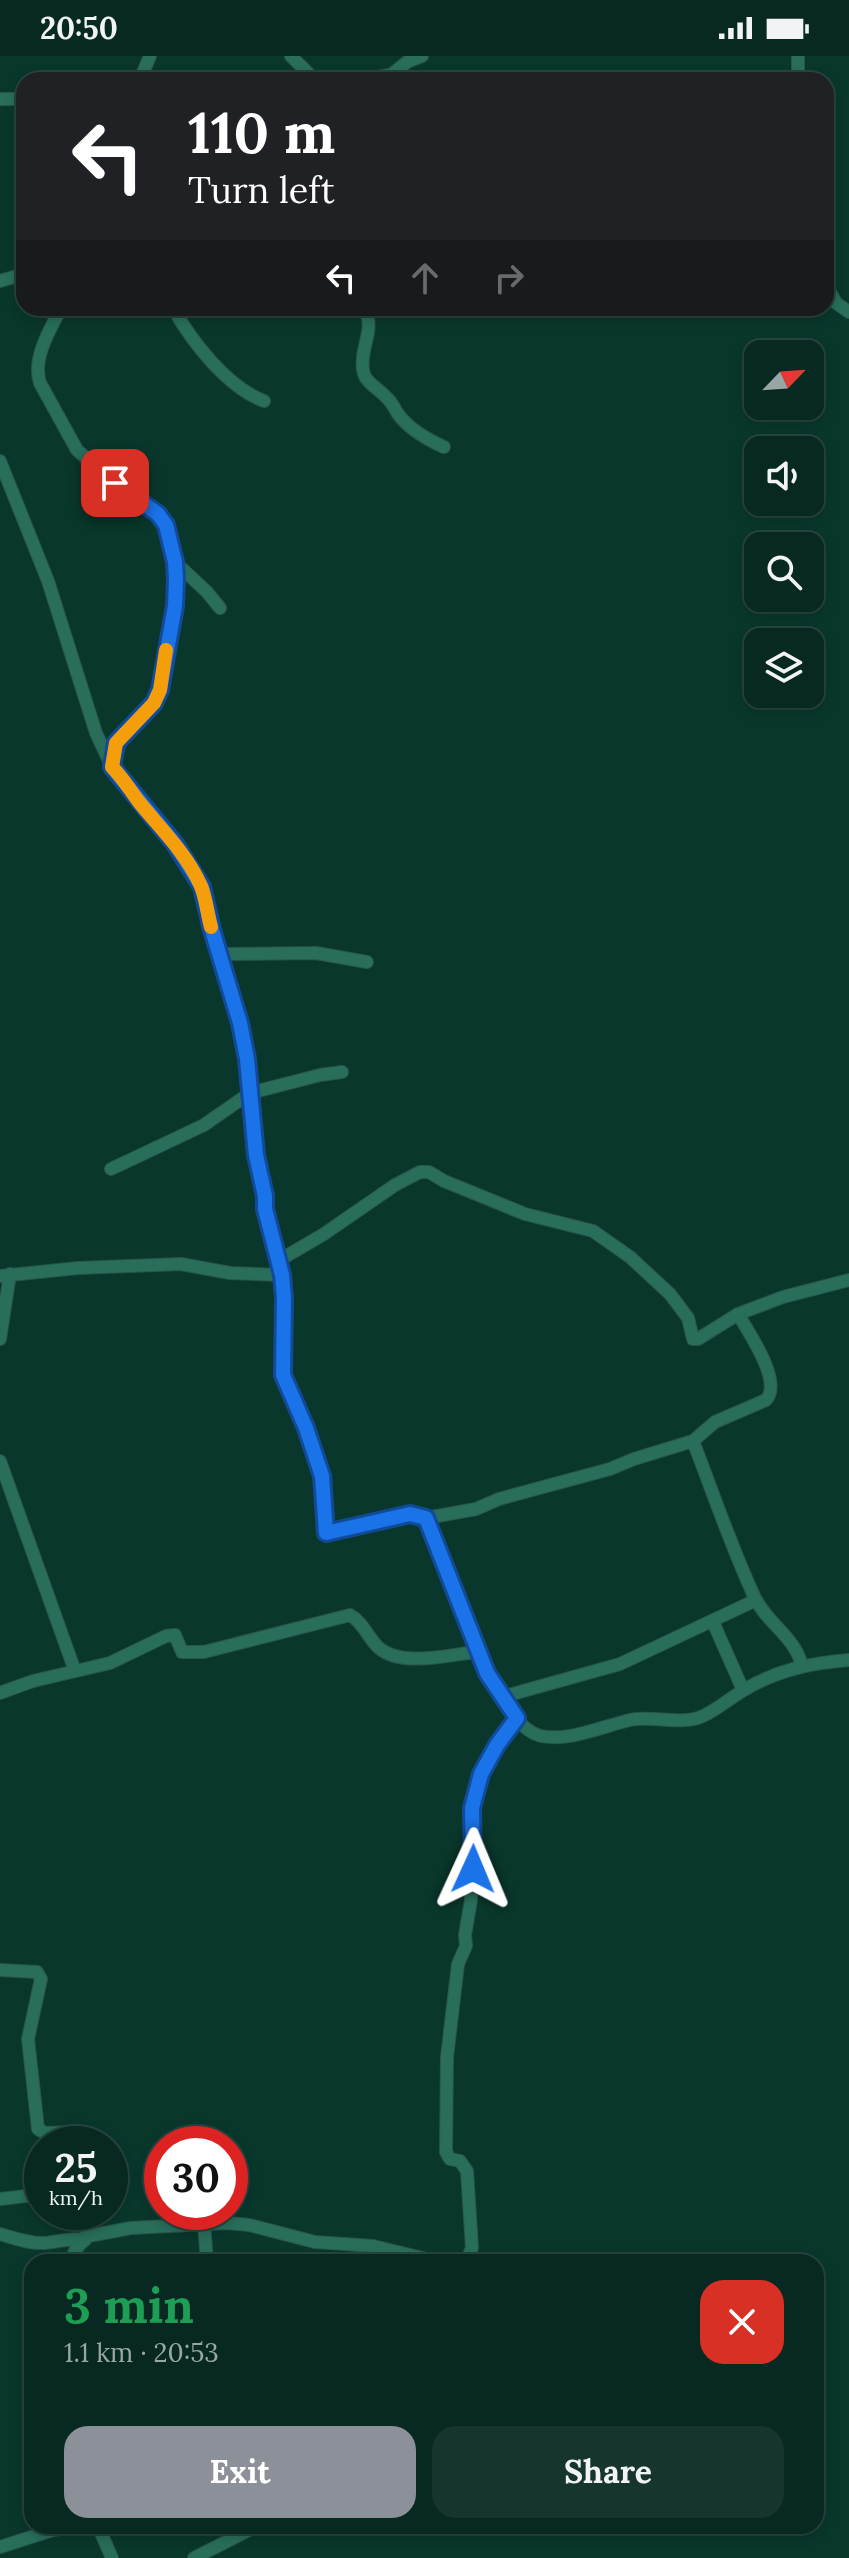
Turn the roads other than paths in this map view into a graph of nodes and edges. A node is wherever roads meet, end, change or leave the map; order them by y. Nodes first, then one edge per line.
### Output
1 (291, 56) edge
2 (422, 56) edge
3 (307, 72) edge
4 (394, 72) edge
5 (849, 296) edge
6 (834, 299) edge
7 (836, 303) junction
8 (849, 312) edge
9 (57, 316) edge
10 (179, 316) edge
11 (368, 316) edge
12 (264, 401) dead end
13 (444, 447) dead end
14 (0, 461) edge
15 (175, 562) junction
16 (220, 608) dead end
17 (112, 767) junction
18 (221, 954) junction
19 (367, 962) dead end
20 (342, 1072) dead end
21 (250, 1093) junction
22 (111, 1169) dead end
23 (280, 1268) junction
24 (5, 1275) edge
25 (849, 1280) edge
26 (738, 1314) junction
27 (0, 1339) edge
28 (693, 1441) junction
29 (0, 1461) edge
30 (426, 1518) junction
31 (756, 1600) junction
32 (713, 1622) junction
33 (478, 1652) junction
34 (849, 1660) edge
35 (802, 1666) junction
36 (75, 1671) junction
37 (743, 1690) junction
38 (0, 1693) edge
39 (502, 1697) junction
40 (517, 1718) junction
41 (0, 1970) edge
42 (38, 2126) edge
43 (24, 2196) edge
44 (0, 2199) edge
45 (248, 2225) edge
46 (144, 2227) edge
47 (84, 2230) edge
48 (204, 2230) edge
49 (0, 2234) edge
50 (86, 2238) junction
51 (74, 2254) edge
52 (206, 2254) edge
53 (406, 2254) edge
54 (469, 2254) edge
55 (41, 2534) edge
56 (102, 2534) edge
57 (241, 2534) edge
58 (0, 2547) edge
59 (112, 2558) edge
60 (194, 2558) edge

1 - 3 street
2 - 4 street
5 - 7 street
6 - 7 street
7 - 8 street
9 - 15 street
10 - 12 street
11 - 13 street
14 - 17 street
15 - 16 street
15 - 17 street
17 - 18 street
18 - 19 street
18 - 21 street
20 - 21 street
21 - 22 street
21 - 23 street
23 - 24 street
23 - 26 street
23 - 30 street
24 - 27 street
25 - 26 street
26 - 28 street
28 - 30 street
28 - 31 street
29 - 36 street
30 - 33 street
31 - 32 street
31 - 35 street
32 - 37 street
32 - 39 street
33 - 36 street
33 - 39 street
34 - 35 street
35 - 37 street
36 - 38 street
37 - 40 street
39 - 40 street
40 - 54 street
41 - 42 street
43 - 44 street
45 - 53 street
46 - 50 street
47 - 50 street
48 - 52 street
49 - 50 street
50 - 51 street
55 - 58 street
56 - 59 street
57 - 60 street

